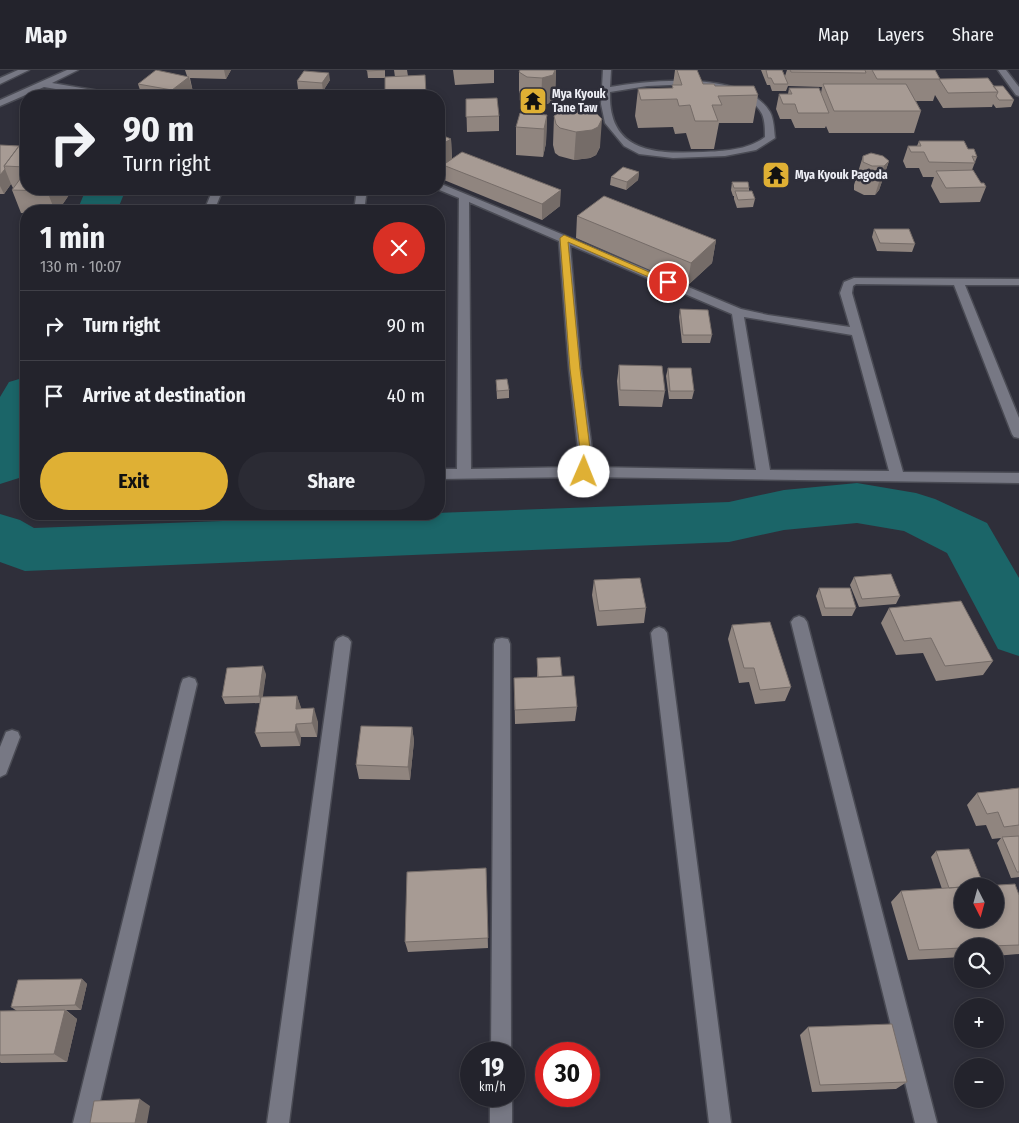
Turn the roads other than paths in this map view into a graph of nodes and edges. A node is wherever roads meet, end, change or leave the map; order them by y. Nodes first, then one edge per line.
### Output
1 (25, 70) edge
2 (74, 70) edge
3 (607, 70) edge
4 (1002, 70) edge
5 (0, 81) edge
6 (43, 84) junction
7 (26, 90) edge
8 (77, 90) edge
9 (606, 90) junction
10 (20, 92) edge
11 (1019, 93) edge
12 (4, 98) edge
13 (445, 189) edge
14 (464, 197) junction
15 (564, 238) junction
16 (958, 281) junction
17 (1019, 282) edge
18 (737, 312) junction
19 (856, 332) junction
20 (1019, 434) edge
21 (584, 472) junction
22 (445, 474) edge
23 (464, 474) junction
24 (764, 475) junction
25 (897, 476) junction
26 (1019, 478) edge
27 (799, 622) dead end
28 (659, 633) dead end
29 (343, 642) dead end
30 (502, 644) dead end
31 (189, 684) dead end
32 (12, 737) dead end
33 (0, 769) edge
34 (501, 1042) edge
35 (501, 1107) edge
36 (84, 1123) edge
37 (278, 1123) edge
38 (501, 1123) edge
39 (720, 1123) edge
40 (926, 1123) edge

1 - 5 street
2 - 6 street
3 - 9 street
4 - 11 street
6 - 7 street
6 - 8 street
9 - 9 street
10 - 12 street
13 - 14 street
14 - 15 street
14 - 23 street
15 - 18 street
15 - 21 street
16 - 17 street
16 - 19 street
16 - 20 street
18 - 19 street
18 - 24 street
19 - 25 street
21 - 23 street
21 - 24 street
22 - 23 street
24 - 25 street
25 - 26 street
27 - 40 street
28 - 39 street
29 - 37 street
30 - 34 street
31 - 36 street
32 - 33 street
35 - 38 street

